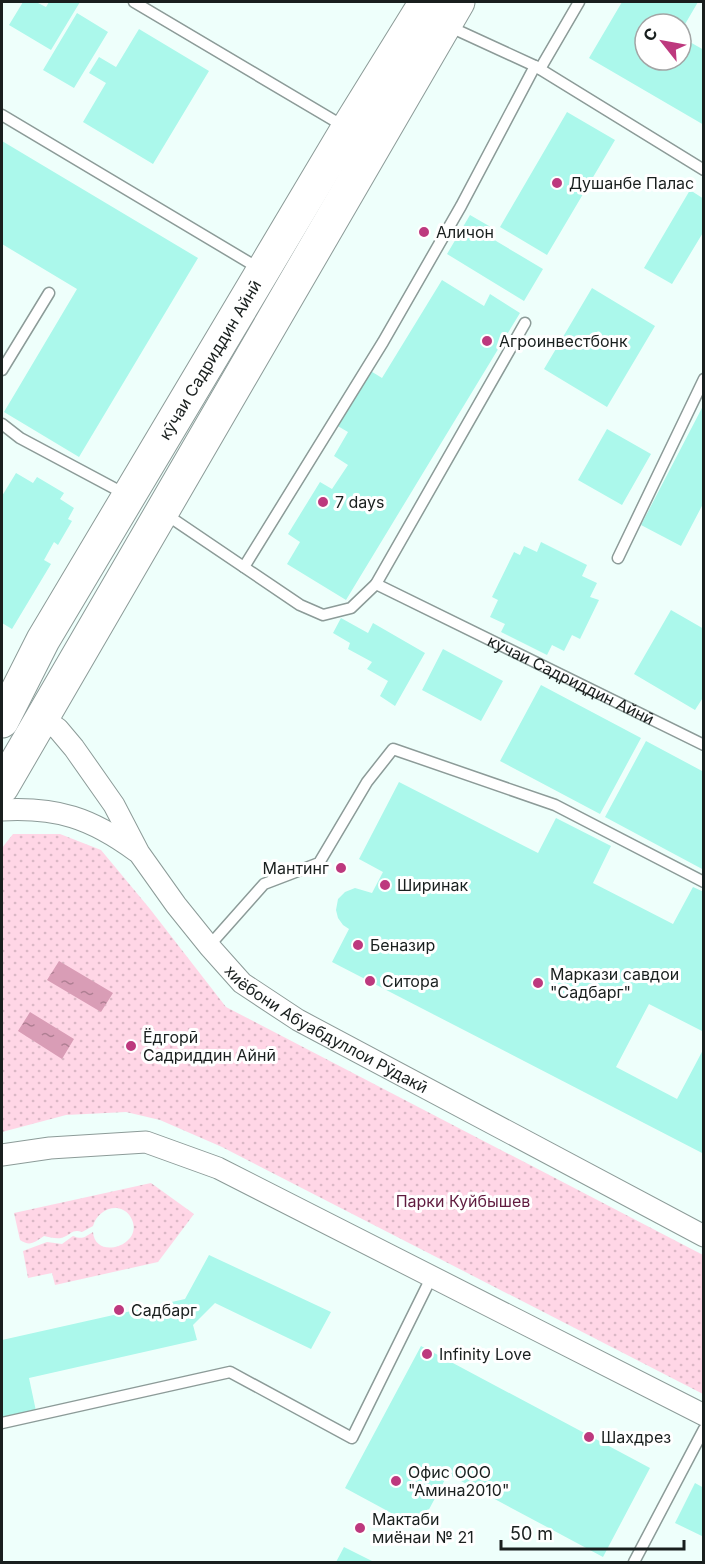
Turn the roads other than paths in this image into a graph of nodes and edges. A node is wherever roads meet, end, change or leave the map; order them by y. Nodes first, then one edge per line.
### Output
1 (134, 2) edge
2 (579, 2) edge
3 (442, 9) edge
4 (538, 68) junction
5 (2, 115) edge
6 (348, 128) junction
7 (704, 170) edge
8 (263, 270) junction
9 (49, 293) dead end
10 (525, 323) dead end
11 (2, 370) edge
12 (704, 379) edge
13 (2, 424) edge
14 (128, 496) junction
15 (162, 511) junction
16 (618, 558) dead end
17 (244, 567) junction
18 (376, 584) junction
19 (42, 718) junction
20 (2, 721) edge
21 (704, 745) edge
22 (2, 787) edge
23 (2, 810) edge
24 (139, 853) junction
25 (704, 882) edge
26 (209, 946) junction
27 (2, 1155) edge
28 (704, 1236) edge
29 (432, 1276) junction
30 (704, 1414) edge
31 (2, 1423) edge
32 (704, 1430) edge
33 (634, 1563) edge

1 - 6 lane
2 - 4 lane
3 - 4 lane
3 - 6 highway, кӯчаи Садриддин Айнӣ
3 - 15 highway, кӯчаи Садриддин Айнӣ
4 - 7 lane
4 - 17 lane
5 - 8 lane
6 - 8 highway, кӯчаи Садриддин Айнӣ
8 - 14 highway, кӯчаи Садриддин Айнӣ
9 - 11 lane
10 - 18 lane
12 - 16 lane
13 - 14 lane
14 - 20 highway, кӯчаи Садриддин Айнӣ
15 - 17 lane
15 - 19 highway, кӯчаи Садриддин Айнӣ
17 - 18 lane
18 - 21 lane, кӯчаи Садриддин Айнӣ
19 - 22 highway, кӯчаи Садриддин Айнӣ
19 - 24 street, хиёбони Абуабдуллои Рӯдакӣ
23 - 24 street
24 - 26 street, хиёбони Абуабдуллои Рӯдакӣ
25 - 26 lane
26 - 28 street, хиёбони Абуабдуллои Рӯдакӣ
27 - 29 street
29 - 30 street
29 - 31 lane
32 - 33 lane

